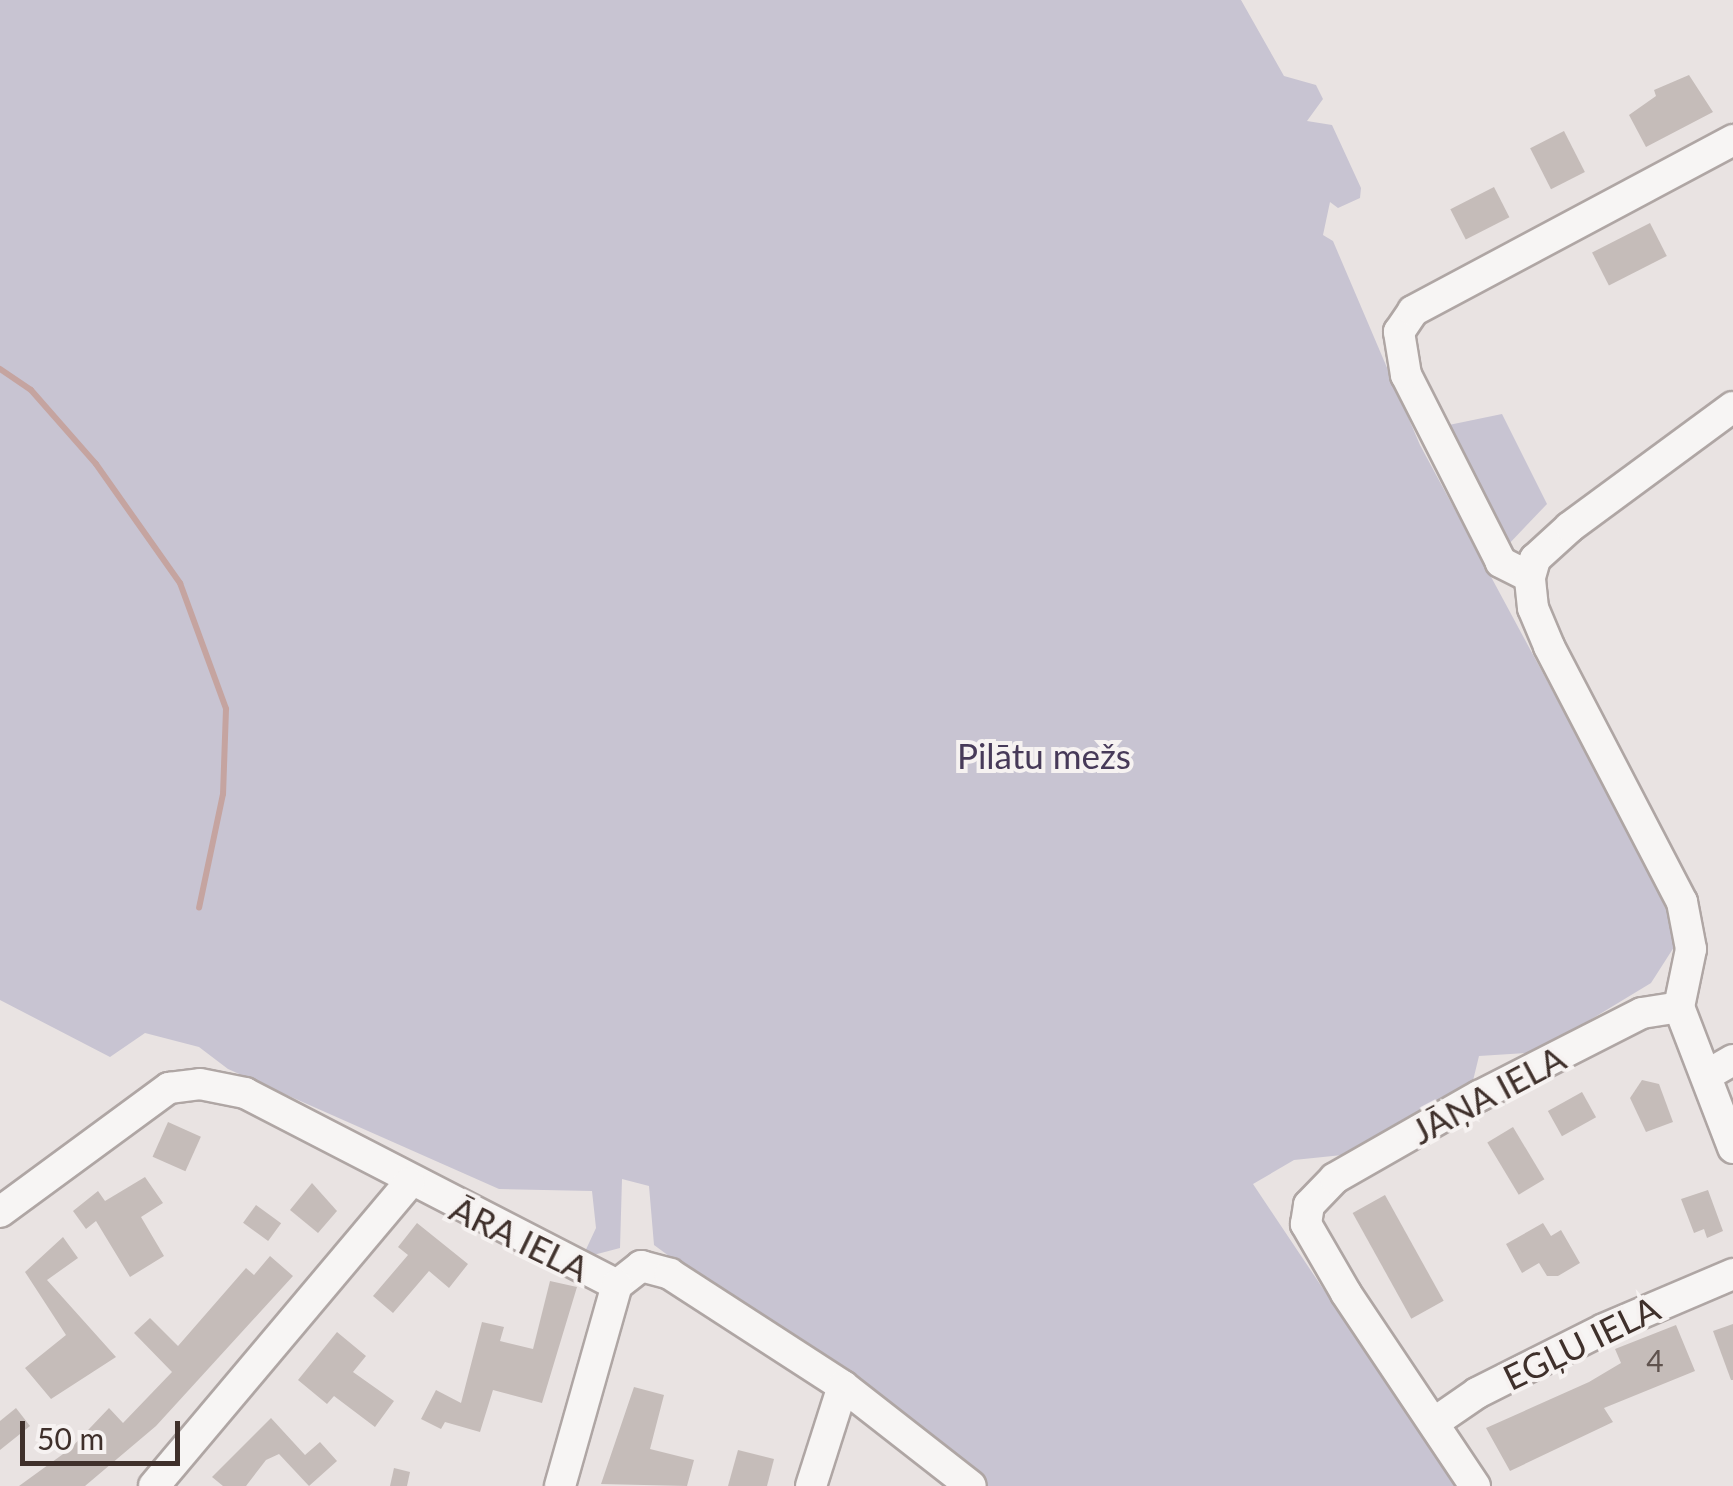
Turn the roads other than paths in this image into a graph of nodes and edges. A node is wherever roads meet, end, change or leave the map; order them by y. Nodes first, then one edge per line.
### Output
1 (1733, 140) edge
2 (1733, 408) edge
3 (1530, 577) junction
4 (1679, 1007) junction
5 (1720, 1068) edge
6 (1733, 1148) edge
7 (409, 1183) junction
8 (0, 1212) edge
9 (1733, 1274) edge
10 (617, 1285) junction
11 (843, 1386) junction
12 (1435, 1422) junction
13 (154, 1486) edge
14 (560, 1486) edge
15 (811, 1486) edge
16 (971, 1486) edge
17 (1475, 1486) edge

1 - 3 street
2 - 3 street
3 - 4 street
4 - 5 street
4 - 12 street, JĀŅA IELA
5 - 6 street
7 - 8 street, ĀRA IELA
7 - 10 street, ĀRA IELA
7 - 13 street
9 - 12 street, EGĻU IELA
10 - 11 street, ĀRA IELA
10 - 14 street
11 - 15 street
11 - 16 street, ĀRA IELA
12 - 17 street

